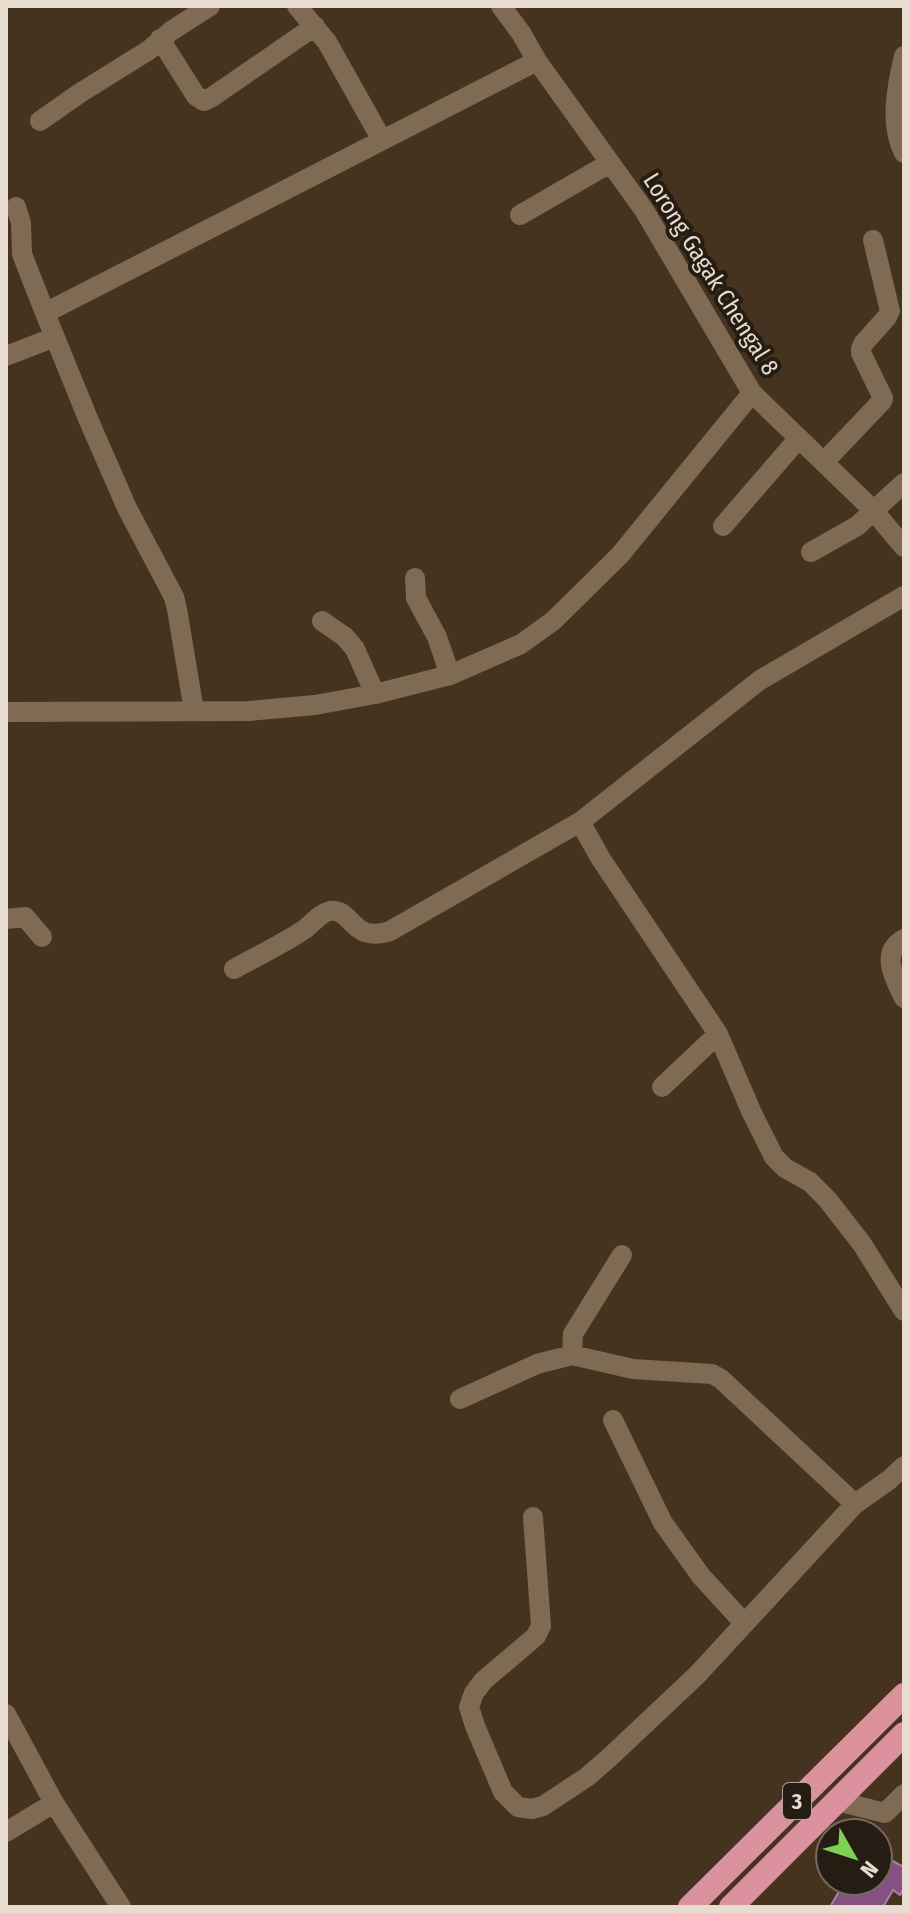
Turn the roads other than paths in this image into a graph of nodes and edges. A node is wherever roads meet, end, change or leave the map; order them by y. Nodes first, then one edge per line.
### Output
1 (210, 6) edge
2 (297, 6) edge
3 (501, 6) edge
4 (315, 26) junction
5 (160, 39) junction
6 (904, 56) edge
7 (537, 61) junction
8 (40, 121) dead end
9 (382, 140) junction
10 (904, 153) edge
11 (610, 163) junction
12 (16, 207) dead end
13 (520, 215) dead end
14 (873, 240) dead end
15 (45, 313) junction
16 (55, 337) junction
17 (6, 356) edge
18 (752, 393) junction
19 (799, 438) junction
20 (824, 462) junction
21 (904, 483) edge
22 (873, 510) junction
23 (723, 526) dead end
24 (904, 547) edge
25 (811, 552) dead end
26 (415, 578) dead end
27 (904, 596) edge
28 (322, 621) dead end
29 (450, 675) junction
30 (375, 694) junction
31 (194, 711) junction
32 (6, 712) edge
33 (580, 822) junction
34 (6, 919) edge
35 (42, 937) dead end
36 (904, 939) edge
37 (234, 969) dead end
38 (904, 998) edge
39 (718, 1034) junction
40 (662, 1087) dead end
41 (622, 1255) dead end
42 (904, 1311) edge
43 (572, 1355) junction
44 (460, 1399) dead end
45 (613, 1420) dead end
46 (904, 1466) edge
47 (855, 1504) junction
48 (533, 1517) dead end
49 (744, 1623) junction
50 (904, 1695) edge
51 (6, 1714) edge
52 (904, 1734) edge
53 (904, 1794) edge
54 (837, 1801) junction
55 (54, 1803) junction
56 (6, 1832) edge
57 (121, 1907) edge
58 (690, 1907) edge
59 (731, 1907) edge

1 - 5 street
2 - 4 street
3 - 7 street, Lorong Gagak Chengal 8
4 - 5 street
4 - 9 street
5 - 8 street
6 - 10 street
7 - 9 street
7 - 11 street, Lorong Gagak Chengal 8
9 - 15 street
11 - 13 street
11 - 18 street, Lorong Gagak Chengal 8
12 - 15 street
14 - 20 street
15 - 16 street
16 - 17 street
16 - 31 street
18 - 19 street, Lorong Gagak Chengal 8
18 - 29 street
19 - 20 street, Lorong Gagak Chengal 8
19 - 23 street
20 - 22 street, Lorong Gagak Chengal 8
21 - 22 street
22 - 24 street, Lorong Gagak Chengal 8
22 - 25 street
26 - 29 street
27 - 33 street
28 - 30 street
29 - 30 street
30 - 31 street
31 - 32 street
33 - 37 street
33 - 39 street
34 - 35 street
36 - 38 street
39 - 40 street
39 - 42 street
41 - 43 street
43 - 44 street
43 - 47 street
45 - 49 street
46 - 47 street
47 - 49 street
48 - 49 street
50 - 58 highway, 3
51 - 55 street
52 - 54 highway, 3
53 - 54 street
54 - 59 highway, 3
55 - 56 street
55 - 57 street

